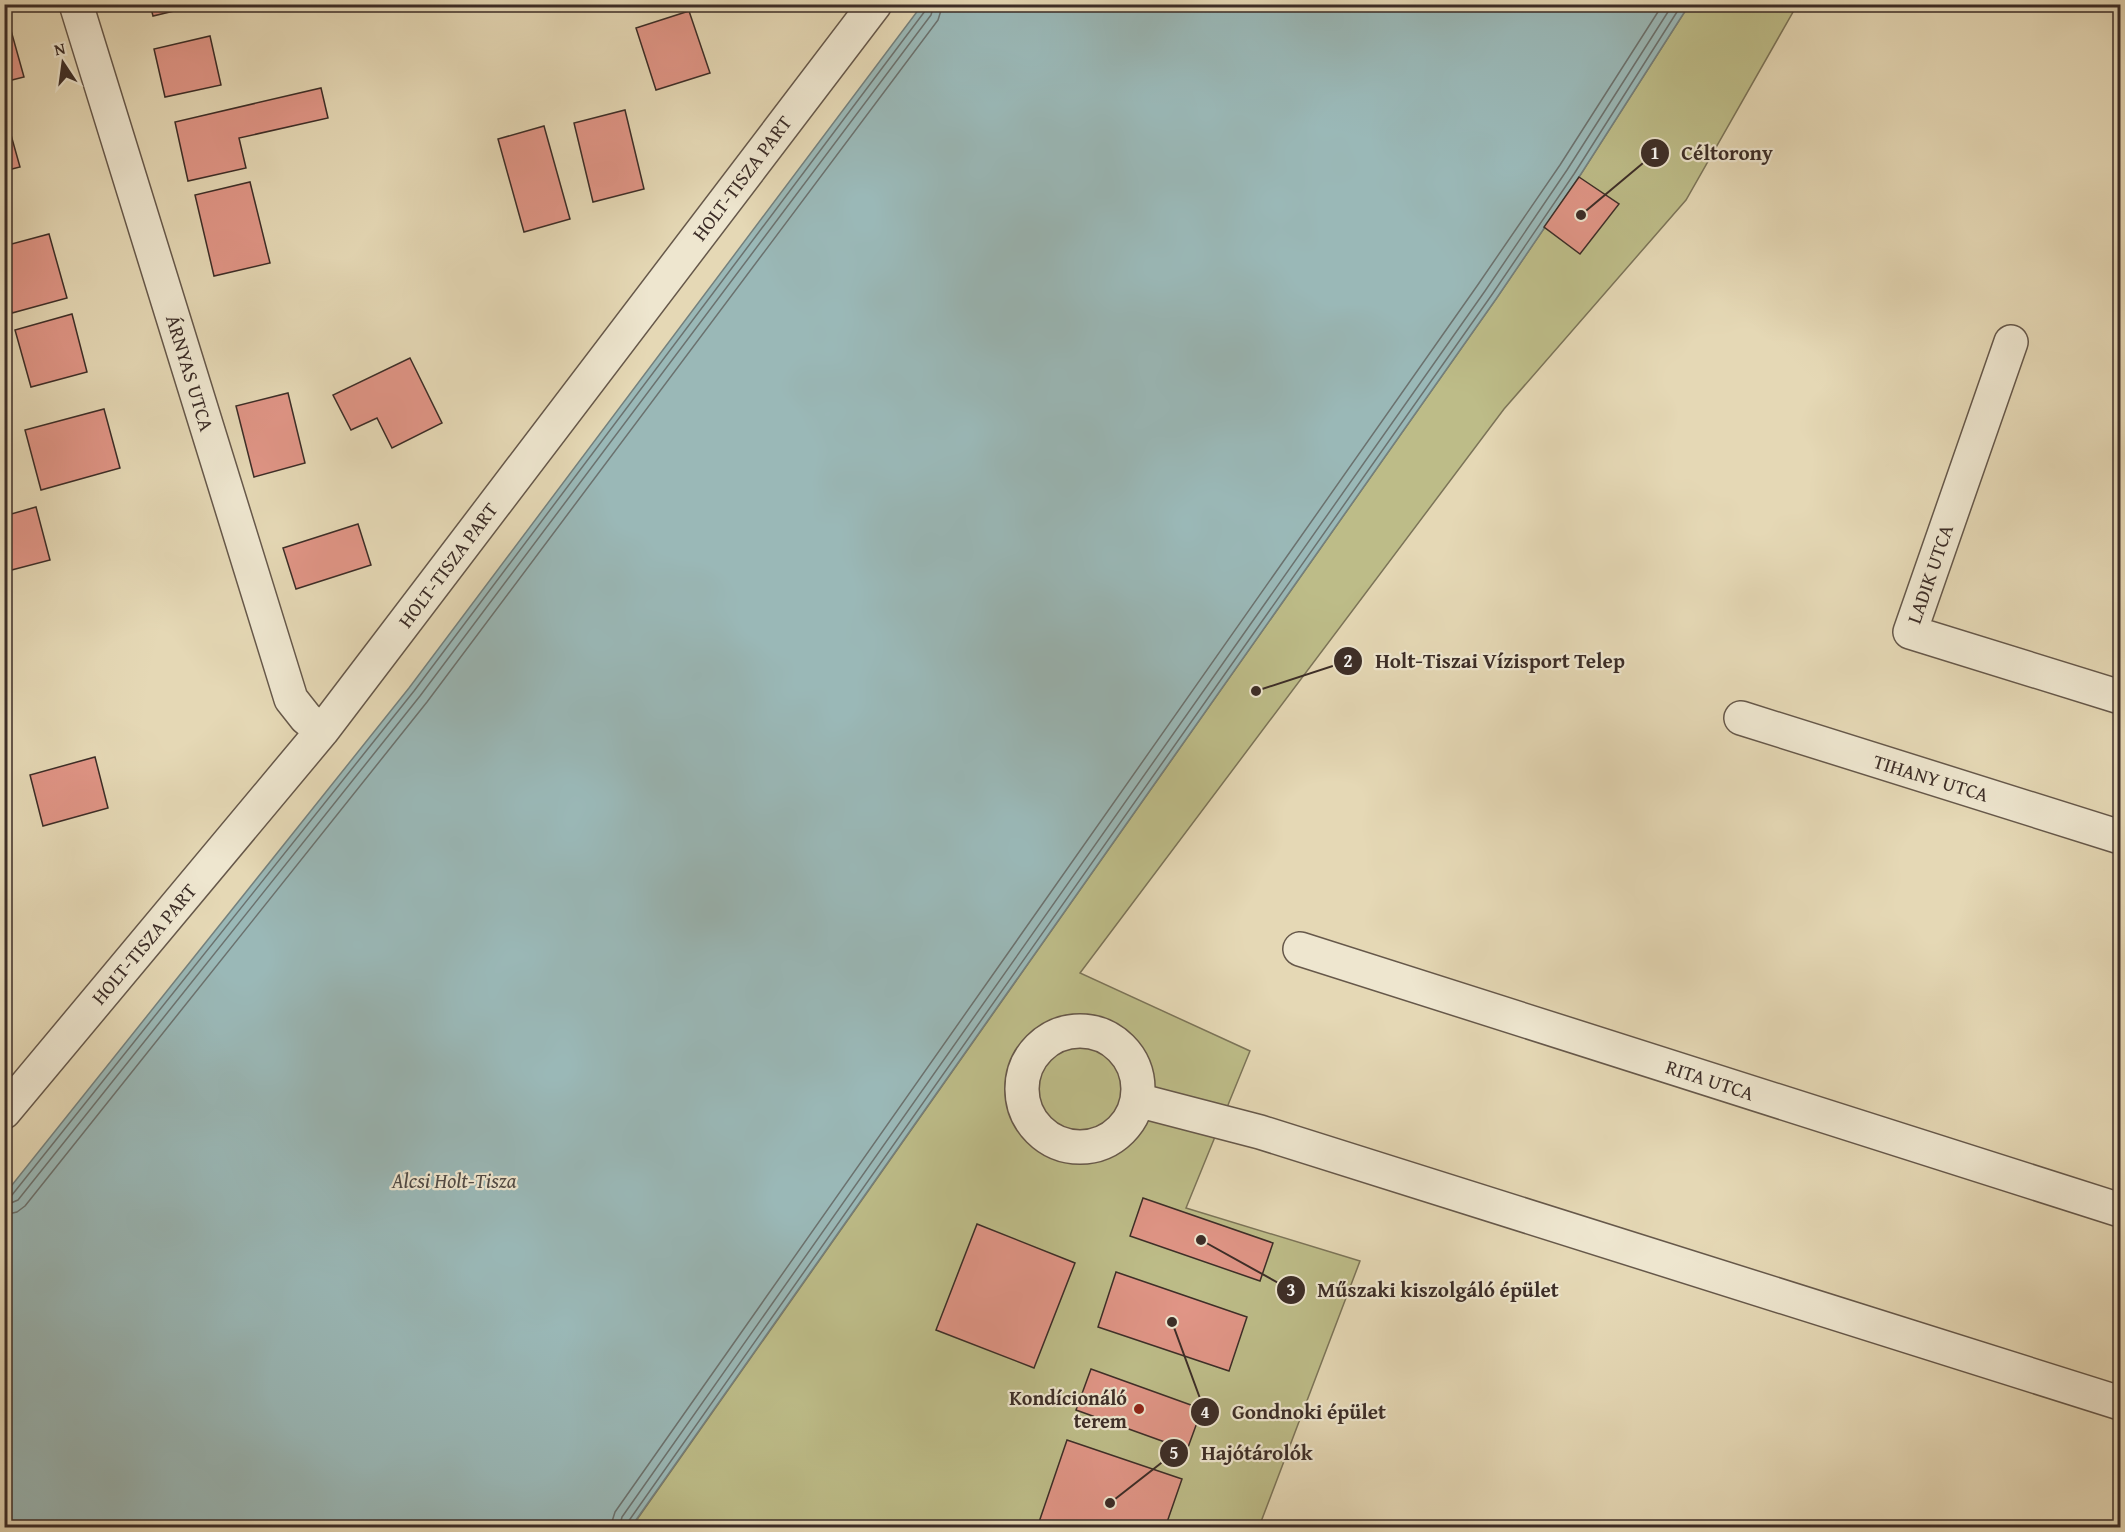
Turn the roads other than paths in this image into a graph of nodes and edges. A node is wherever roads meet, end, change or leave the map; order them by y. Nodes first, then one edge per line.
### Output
1 (76, 4) edge
2 (875, 4) edge
3 (2011, 342) dead end
4 (2121, 697) edge
5 (1741, 718) dead end
6 (322, 730) junction
7 (2121, 837) edge
8 (1300, 949) dead end
9 (1137, 1100) dead end
10 (4, 1112) edge
11 (2121, 1210) edge
12 (2121, 1403) edge

1 - 6 street, ÁRNYAS UTCA
2 - 6 street, HOLT-TISZA PART
3 - 4 street, LADIK UTCA
5 - 7 street, TIHANY UTCA
6 - 10 street, HOLT-TISZA PART
8 - 11 street, RITA UTCA
9 - 12 street

